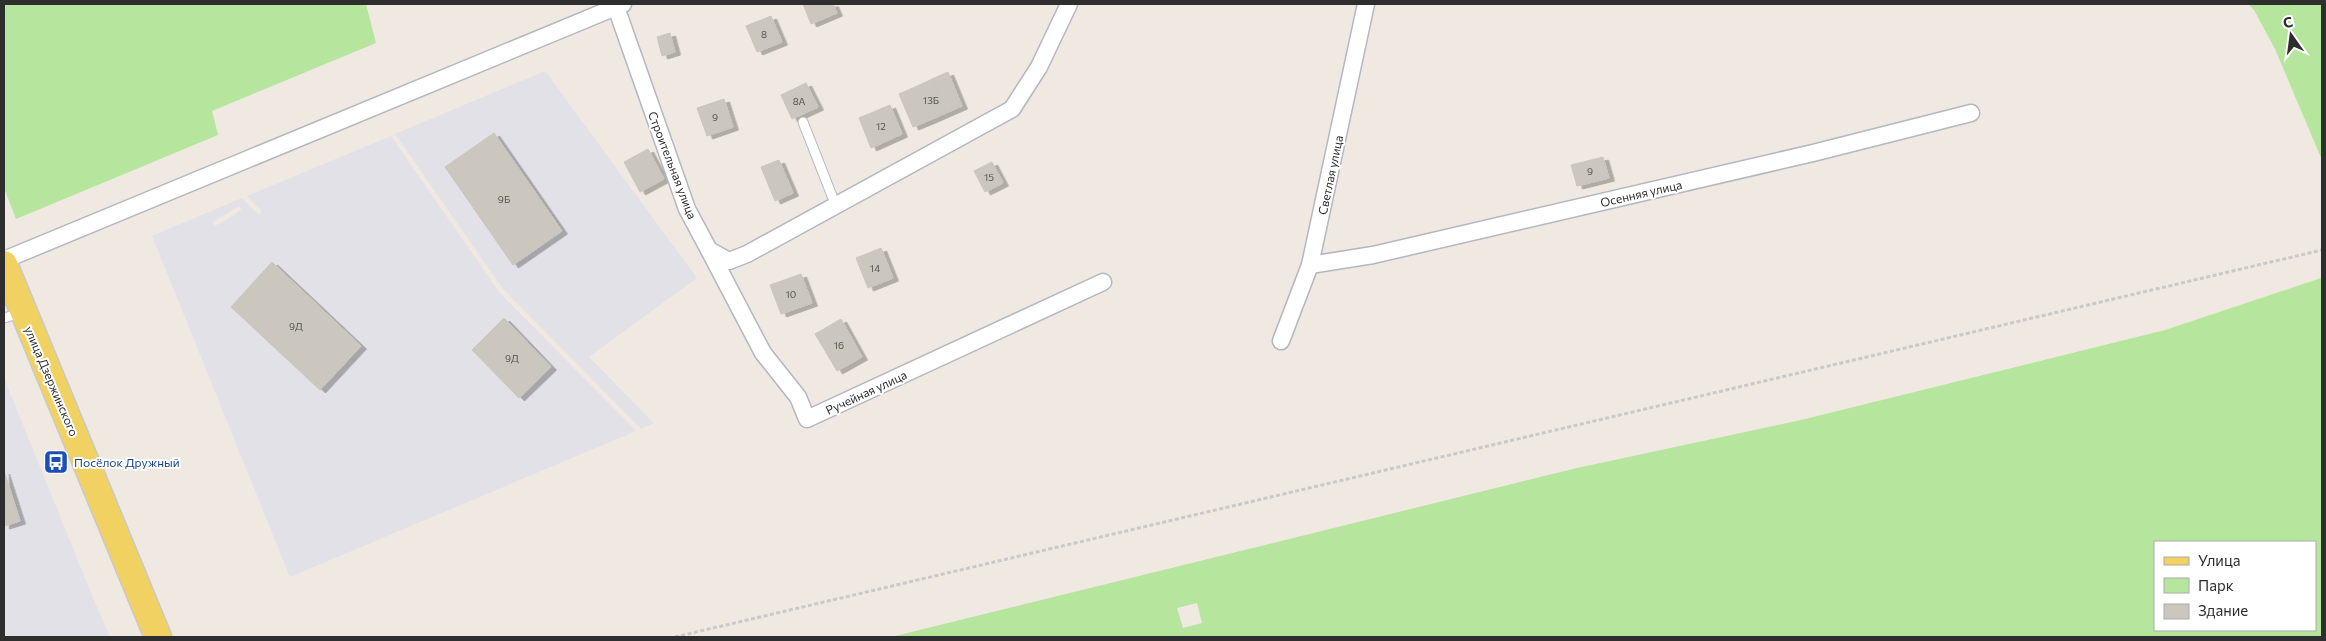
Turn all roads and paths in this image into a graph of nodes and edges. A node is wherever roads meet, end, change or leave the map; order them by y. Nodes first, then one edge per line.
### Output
1 (1069, 4) edge
2 (619, 5) edge
3 (1370, 5) edge
4 (1971, 113) dead end
5 (803, 122) dead end
6 (836, 206) junction
7 (710, 250) junction
8 (2322, 250) edge
9 (4, 260) edge
10 (4, 264) edge
11 (1310, 265) junction
12 (1103, 282) dead end
13 (14, 315) edge
14 (1281, 340) dead end
15 (158, 637) edge
16 (675, 637) edge

1 - 6 street
2 - 7 street, Строительная улица
2 - 9 street
3 - 11 street, Светлая улица
4 - 11 street, Осенняя улица
5 - 6 lane
6 - 7 street
7 - 12 street, Ручейная улица
8 - 16 path
10 - 13 main road, улица Дзержинского
11 - 14 street, Светлая улица
13 - 15 main road, улица Дзержинского

